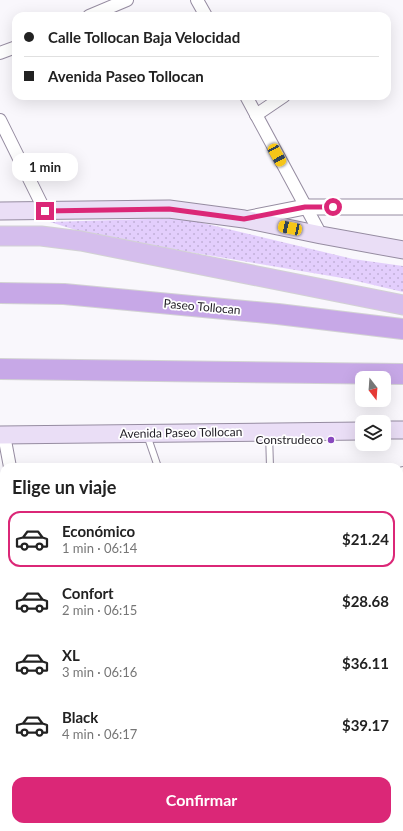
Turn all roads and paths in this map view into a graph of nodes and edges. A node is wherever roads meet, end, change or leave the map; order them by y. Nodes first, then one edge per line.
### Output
1 (127, 0) edge
2 (197, 0) edge
3 (98, 12) edge
4 (204, 12) edge
5 (12, 49) edge
6 (0, 54) edge
7 (248, 100) edge
8 (278, 100) edge
9 (256, 115) junction
10 (0, 120) edge
11 (305, 207) junction
12 (403, 207) edge
13 (0, 211) edge
14 (45, 211) junction
15 (244, 219) junction
16 (321, 235) junction
17 (0, 236) edge
18 (403, 250) edge
19 (0, 293) edge
20 (403, 305) edge
21 (403, 329) edge
22 (0, 369) edge
23 (403, 374) edge
24 (391, 430) edge
25 (403, 430) edge
26 (355, 431) edge
27 (269, 432) junction
28 (147, 434) junction
29 (2, 435) edge
30 (9, 463) edge
31 (157, 463) edge
32 (270, 463) edge

1 - 3 street
2 - 4 street
5 - 6 street
7 - 9 street
8 - 9 street
9 - 11 street
10 - 14 street
11 - 12 street
11 - 15 street
11 - 16 street
13 - 14 main road
14 - 15 main road
15 - 16 main road
16 - 18 main road
17 - 20 main road
19 - 21 highway, Paseo Tollocan
22 - 23 highway
24 - 25 main road
26 - 27 main road, Avenida Paseo Tollocan
27 - 28 main road, Avenida Paseo Tollocan
27 - 32 lane
28 - 29 main road, Avenida Paseo Tollocan
28 - 31 lane
29 - 30 street

